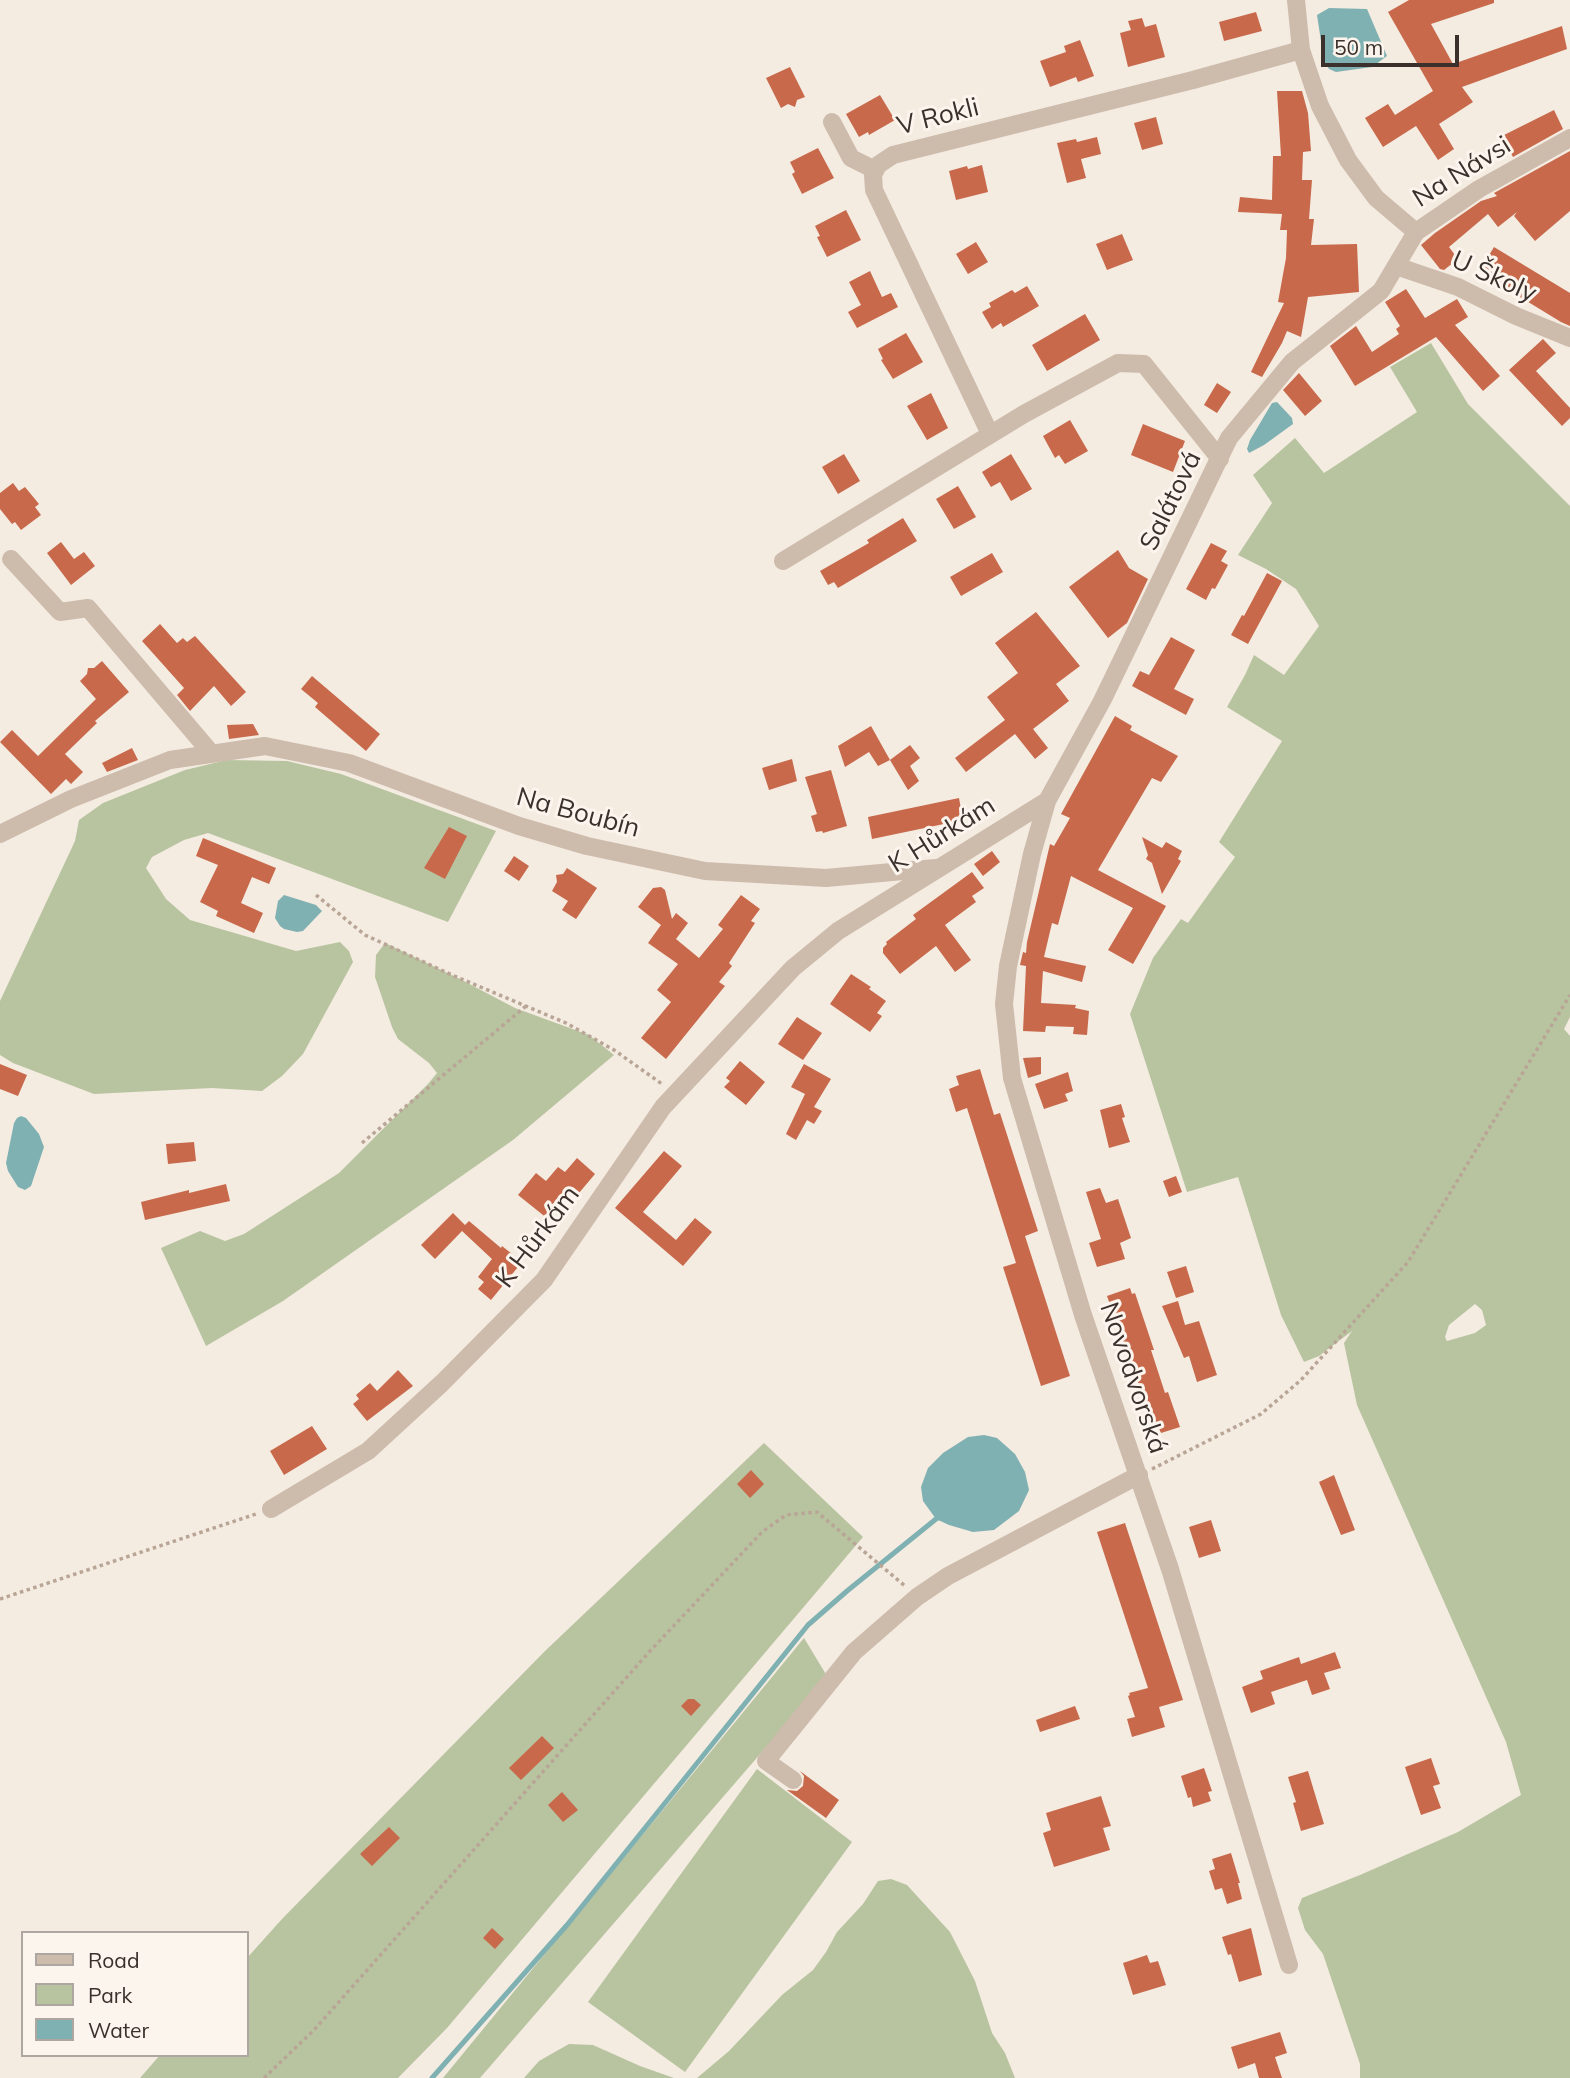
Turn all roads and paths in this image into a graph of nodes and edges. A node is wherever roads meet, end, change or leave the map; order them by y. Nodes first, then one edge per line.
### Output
1 (1296, 0) edge
2 (1301, 50) junction
3 (832, 122) dead end
4 (1570, 138) edge
5 (875, 170) junction
6 (1416, 232) junction
7 (1396, 266) junction
8 (1570, 338) edge
9 (990, 434) junction
10 (1220, 459) junction
11 (11, 559) dead end
12 (783, 561) dead end
13 (212, 754) junction
14 (1047, 801) junction
15 (0, 834) edge
16 (940, 867) junction
17 (316, 895) dead end
18 (1570, 995) edge
19 (526, 1006) junction
20 (676, 1094) junction
21 (362, 1143) dead end
22 (1139, 1475) junction
23 (271, 1509) joint
24 (890, 1572) dead end
25 (0, 1599) edge
26 (793, 1780) dead end
27 (1289, 1965) dead end
28 (264, 2078) edge

1 - 2 street
2 - 5 street, V Rokli
2 - 6 street
3 - 5 street
4 - 6 street, Na Návsi
5 - 9 street, V Rokli
6 - 7 street, Na Návsi
7 - 8 street, U Školy
7 - 10 street, Salátová
9 - 10 street
9 - 12 street
10 - 14 street, Salátová
11 - 13 street
13 - 15 street, Na Boubín
13 - 16 street, Na Boubín
14 - 16 street, K Hůrkám
14 - 22 street, Novodvorská
16 - 20 street, K Hůrkám
17 - 19 path
18 - 22 path
19 - 20 path
19 - 21 path
20 - 23 street, K Hůrkám
22 - 26 street
22 - 27 street, Novodvorská
23 - 25 path
24 - 28 path

